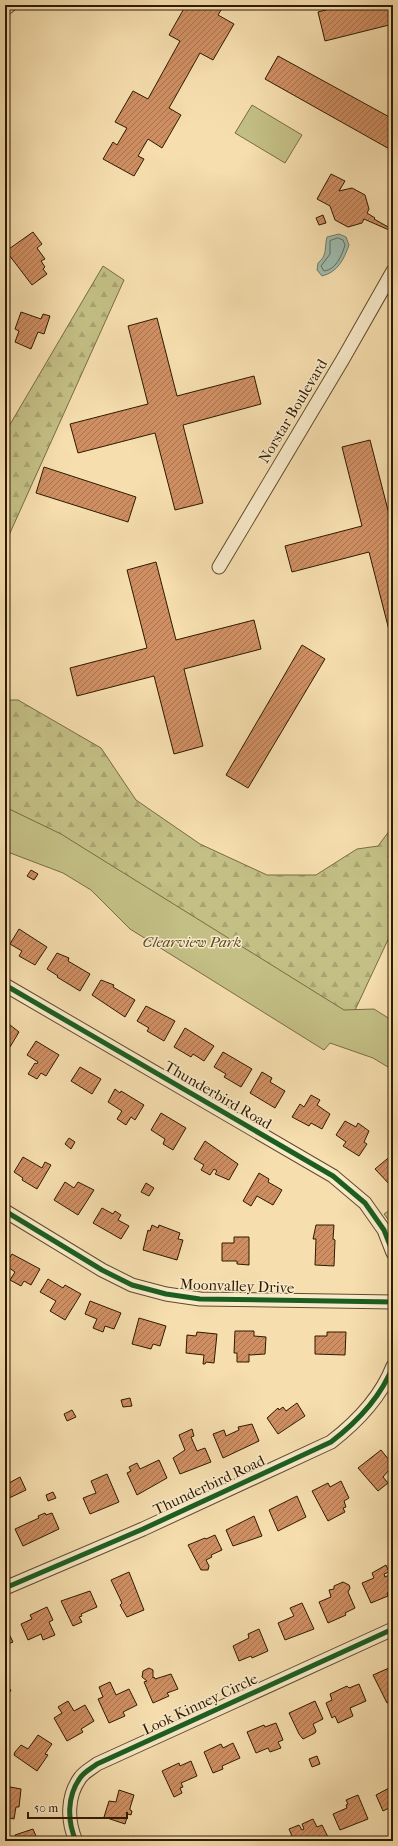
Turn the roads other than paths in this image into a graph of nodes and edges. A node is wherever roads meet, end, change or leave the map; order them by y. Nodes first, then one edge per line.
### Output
1 (10, 5) edge
2 (5, 9) edge
3 (393, 271) edge
4 (219, 567) dead end
5 (5, 985) edge
6 (5, 1211) edge
7 (393, 1253) edge
8 (393, 1302) edge
9 (393, 1366) edge
10 (5, 1588) edge
11 (393, 1629) edge
12 (76, 1841) edge

1 - 2 street
3 - 4 street, Norstar Boulevard
5 - 7 street, Thunderbird Road
6 - 8 street, Moonvalley Drive
9 - 10 street, Thunderbird Road
11 - 12 street, Look Kinney Circle

